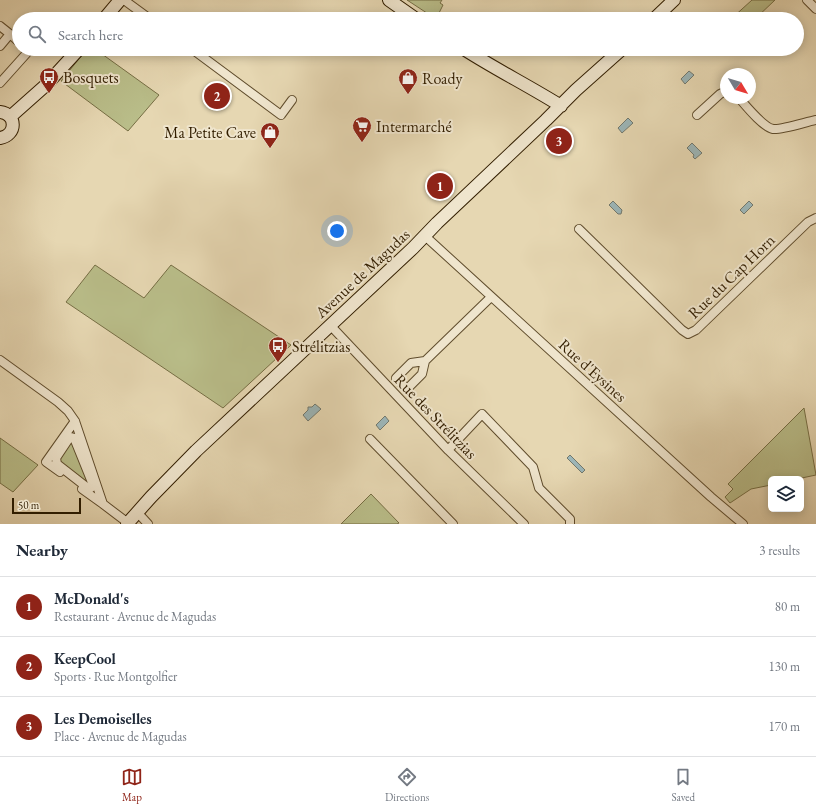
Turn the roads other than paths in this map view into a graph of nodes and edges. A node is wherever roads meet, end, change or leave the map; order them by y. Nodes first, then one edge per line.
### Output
1 (120, 0) edge
2 (124, 0) edge
3 (389, 0) edge
4 (674, 0) edge
5 (807, 0) edge
6 (816, 9) edge
7 (110, 12) edge
8 (140, 12) edge
9 (406, 12) edge
10 (661, 12) edge
11 (0, 26) edge
12 (10, 34) joint
13 (0, 46) edge
14 (24, 56) edge
15 (73, 56) edge
16 (202, 56) edge
17 (475, 56) edge
18 (614, 56) edge
19 (0, 83) edge
20 (720, 94) edge
21 (292, 100) dead end
22 (745, 104) edge
23 (561, 106) junction
24 (5, 115) edge
25 (697, 115) dead end
26 (816, 120) edge
27 (0, 138) edge
28 (816, 218) edge
29 (579, 229) dead end
30 (425, 236) junction
31 (491, 297) junction
32 (330, 325) junction
33 (0, 360) edge
34 (425, 361) dead end
35 (75, 421) junction
36 (370, 439) dead end
37 (448, 450) junction
38 (56, 458) joint
39 (103, 504) junction
40 (137, 512) junction
41 (127, 524) edge
42 (148, 524) edge
43 (453, 524) edge
44 (524, 524) edge
45 (570, 524) edge
46 (743, 524) edge

1 - 7 main road
2 - 8 street
3 - 9 main road
4 - 10 main road
5 - 6 street
11 - 12 street
12 - 13 street
14 - 19 street
15 - 24 main road
16 - 21 street
17 - 23 main road
18 - 23 main road, Avenue de Magudas
20 - 25 street
22 - 26 street
23 - 30 main road, Avenue de Magudas
24 - 27 main road
28 - 29 street, Rue du Cap Horn
30 - 31 street, Rue d'Eysines
30 - 32 main road, Avenue de Magudas
31 - 34 street
31 - 46 street, Rue d'Eysines
32 - 37 street, Rue des Strélitzias
32 - 40 main road, Avenue de Magudas
33 - 35 street
35 - 39 street
35 - 39 street
36 - 43 street
37 - 44 street, Rue des Strélitzias
37 - 45 street
38 - 38 street
39 - 41 street
40 - 41 main road, Avenue de Magudas
40 - 42 street

